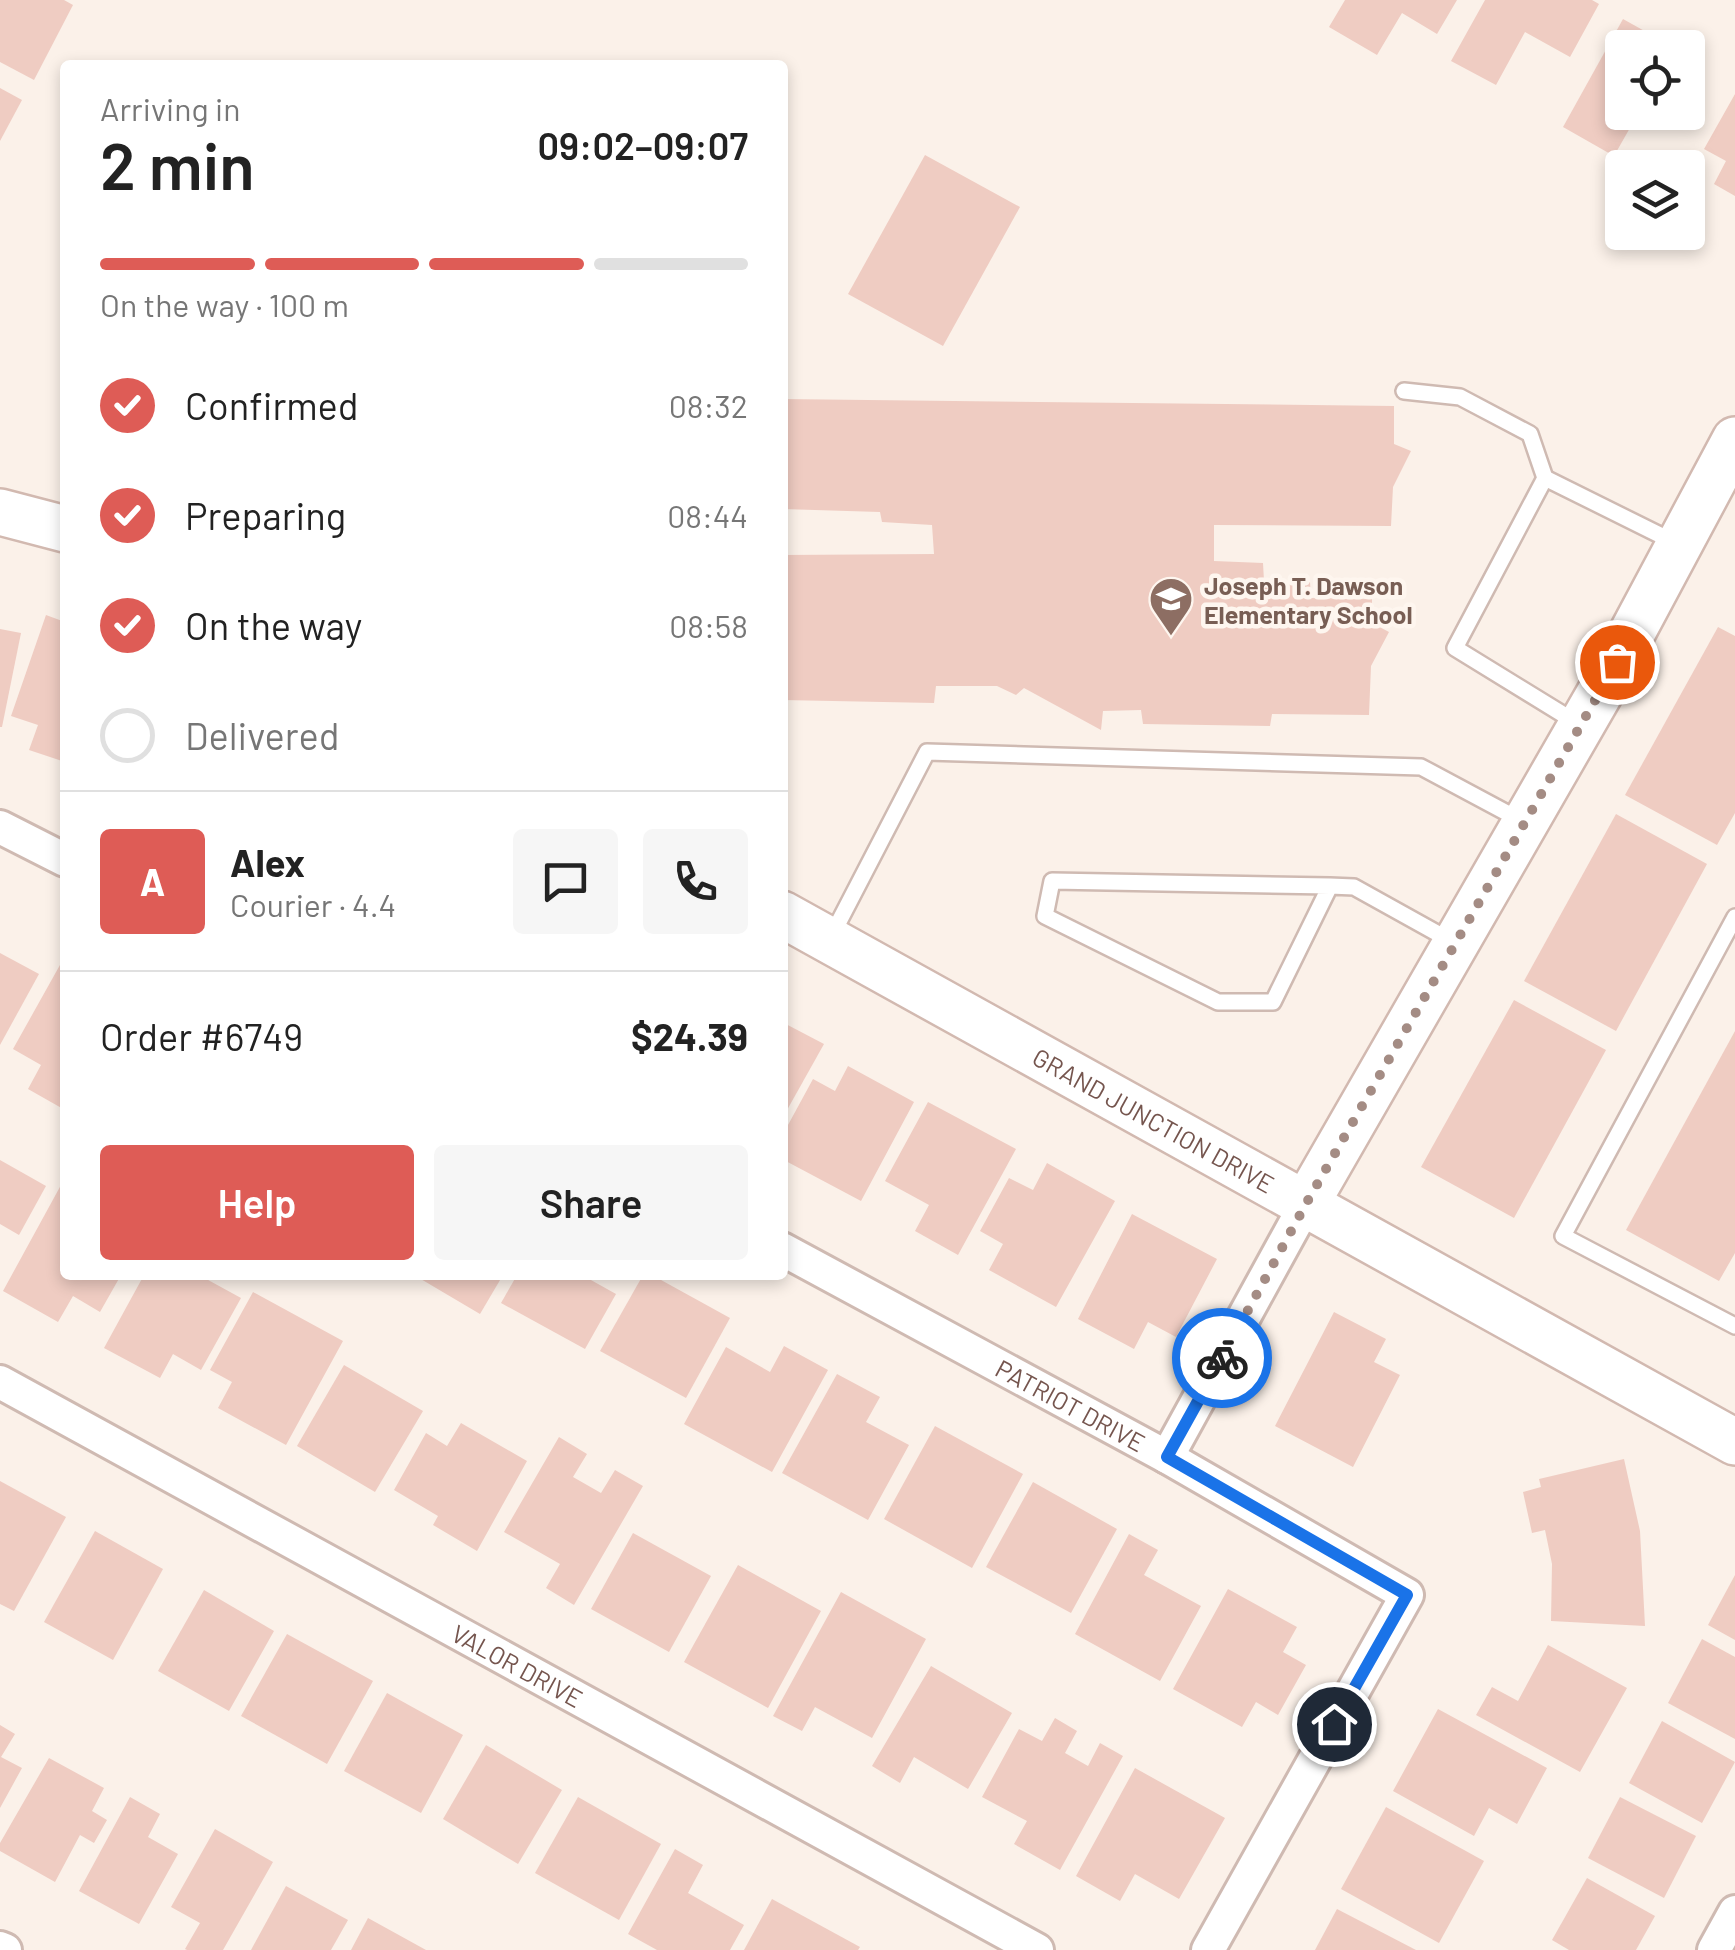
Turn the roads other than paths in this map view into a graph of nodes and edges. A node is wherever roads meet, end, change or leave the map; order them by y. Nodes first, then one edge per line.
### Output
1 (1404, 390) dead end
2 (1735, 440) edge
3 (1544, 478) junction
4 (0, 512) edge
5 (60, 528) edge
6 (1679, 544) junction
7 (1581, 726) junction
8 (1526, 822) junction
9 (0, 827) edge
10 (60, 857) edge
11 (1330, 886) junction
12 (788, 917) edge
13 (1735, 917) edge
14 (830, 940) junction
15 (1456, 944) junction
16 (1307, 1202) junction
17 (788, 1251) edge
18 (1735, 1326) edge
19 (0, 1382) edge
20 (1735, 1442) edge
21 (1167, 1457) junction
22 (1735, 1912) edge
23 (1037, 1950) edge
24 (1208, 1950) edge
25 (1714, 1950) edge

1 - 3 lane
2 - 6 street
3 - 6 lane
3 - 7 lane
4 - 5 street
6 - 7 street
7 - 8 street
8 - 14 lane
8 - 15 street
9 - 10 street
11 - 11 lane
11 - 15 lane
12 - 14 street, GRAND JUNCTION DRIVE
13 - 18 lane
14 - 16 street, GRAND JUNCTION DRIVE
15 - 16 street
16 - 20 street, GRAND JUNCTION DRIVE
16 - 21 street
17 - 21 street, PATRIOT DRIVE
19 - 23 street, VALOR DRIVE
21 - 24 street, PATRIOT DRIVE
22 - 25 street

